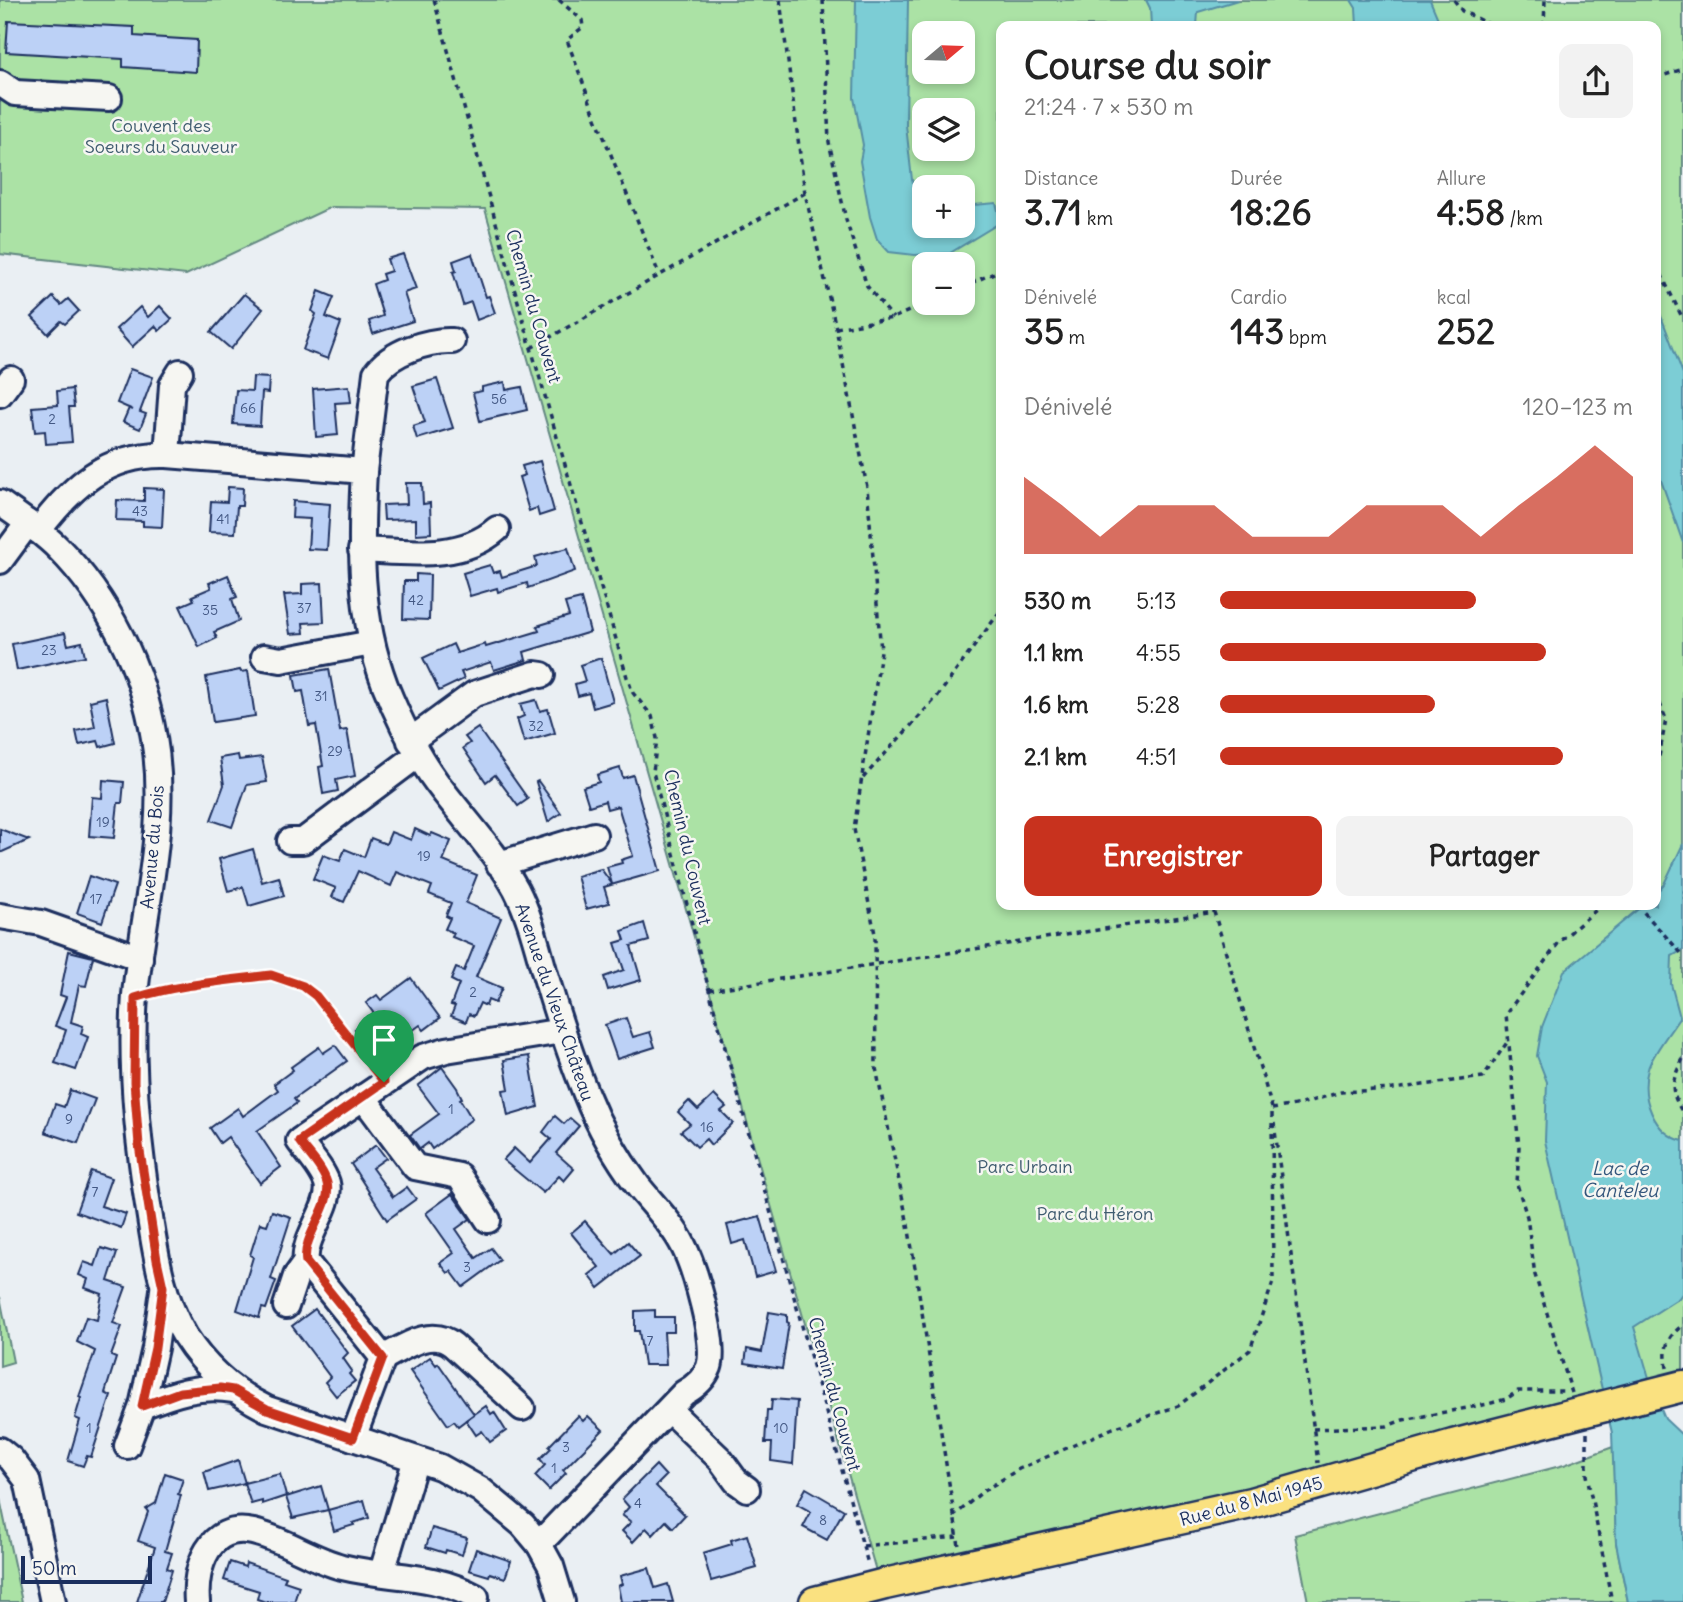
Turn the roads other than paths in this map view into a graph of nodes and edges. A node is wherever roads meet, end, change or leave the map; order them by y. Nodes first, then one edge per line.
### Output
1 (0, 83) edge
2 (109, 98) dead end
3 (452, 341) dead end
4 (180, 372) dead end
5 (167, 455) junction
6 (364, 471) junction
7 (0, 502) edge
8 (33, 527) junction
9 (497, 529) dead end
10 (361, 550) junction
11 (0, 561) edge
12 (372, 643) junction
13 (264, 657) dead end
14 (542, 675) dead end
15 (414, 748) junction
16 (594, 835) dead end
17 (290, 842) dead end
18 (499, 864) junction
19 (0, 916) edge
20 (140, 958) junction
21 (562, 1031) junction
22 (363, 1097) junction
23 (488, 1220) dead end
24 (306, 1262) junction
25 (163, 1287) junction
26 (286, 1306) dead end
27 (383, 1358) junction
28 (233, 1390) junction
29 (1679, 1394) edge
30 (676, 1402) junction
31 (142, 1406) junction
32 (522, 1408) dead end
33 (1585, 1414) junction
34 (353, 1438) junction
35 (127, 1446) dead end
36 (0, 1450) edge
37 (416, 1459) junction
38 (747, 1489) dead end
39 (539, 1544) junction
40 (382, 1572) junction
41 (869, 1594) edge
42 (477, 1597) dead end
43 (53, 1602) edge
44 (197, 1602) edge
45 (562, 1602) edge
46 (815, 1602) edge

1 - 2 street
3 - 6 street, Avenue du Vieux Château
4 - 5 street
5 - 6 street
5 - 8 street
6 - 10 street, Avenue du Vieux Château
7 - 8 street, Avenue du Bois
8 - 11 street
8 - 20 street, Avenue du Bois
9 - 10 street
10 - 12 street, Avenue du Vieux Château
12 - 13 street
12 - 15 street, Avenue du Vieux Château
14 - 15 street
15 - 17 street
15 - 18 street, Avenue du Vieux Château
16 - 18 street
18 - 21 street, Avenue du Vieux Château
19 - 20 street
20 - 25 street, Avenue du Bois
21 - 22 street
21 - 30 street, Avenue du Vieux Château
22 - 23 street
22 - 24 street
24 - 26 street
24 - 27 street
25 - 28 street, Avenue du Bois
25 - 31 street, Avenue du Bois
27 - 32 street
27 - 34 street
28 - 31 street, Avenue du Bois
28 - 34 street, Avenue du Bois
29 - 33 main road, Rue du 8 Mai 1945
30 - 38 street
30 - 39 street, Avenue du Vieux Château
31 - 35 street, Avenue du Bois
33 - 41 main road, Rue du 8 Mai 1945
33 - 41 main road, Rue du 8 Mai 1945
34 - 37 street, Avenue du Bois
36 - 43 street
37 - 39 street, Avenue du Bois
37 - 40 street
39 - 45 street, Avenue du Bois
40 - 42 street
40 - 44 street
41 - 46 main road, Rue du 8 Mai 1945

